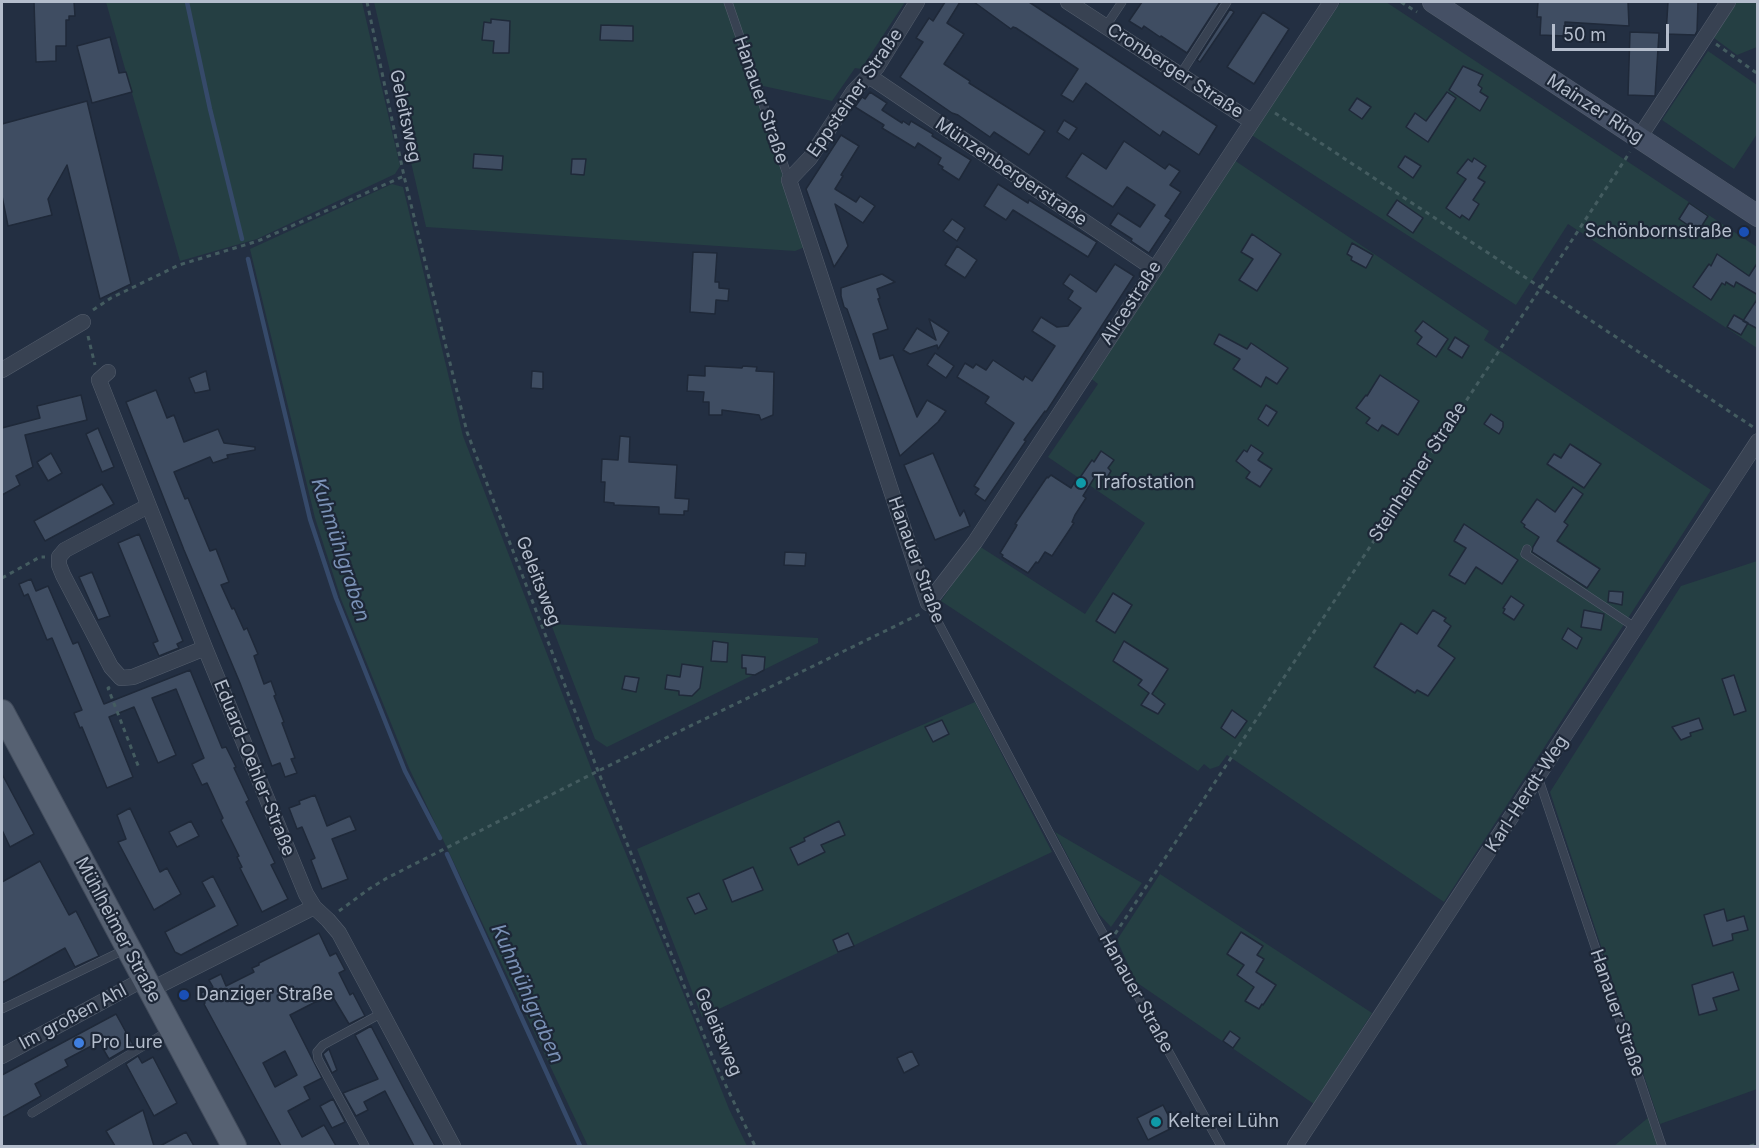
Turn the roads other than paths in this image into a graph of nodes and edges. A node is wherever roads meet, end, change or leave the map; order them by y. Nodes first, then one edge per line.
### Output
1 (728, 2) edge
2 (916, 2) edge
3 (1068, 2) edge
4 (1122, 2) edge
5 (1227, 2) edge
6 (1331, 2) edge
7 (1433, 2) edge
8 (1728, 2) edge
9 (1106, 26) junction
10 (1179, 75) junction
11 (869, 76) junction
12 (1251, 121) junction
13 (1639, 138) junction
14 (789, 180) junction
15 (1758, 216) edge
16 (1153, 268) junction
17 (83, 322) road end
18 (2, 370) edge
19 (108, 372) dead end
20 (1758, 441) edge
21 (148, 506) junction
22 (1527, 549) dead end
23 (928, 603) junction
24 (1636, 628) junction
25 (205, 648) junction
26 (2, 712) edge
27 (1538, 777) junction
28 (314, 907) junction
29 (128, 948) junction
30 (147, 984) junction
31 (2, 1010) edge
32 (382, 1013) junction
33 (171, 1030) junction
34 (2, 1056) edge
35 (33, 1113) dead end
36 (234, 1146) edge
37 (365, 1146) edge
38 (453, 1146) edge
39 (1221, 1146) edge
40 (1295, 1146) edge
41 (1662, 1146) edge

1 - 14 lane, Hanauer Straße
2 - 11 street, Eppsteiner Straße
3 - 9 street, Cronberger Straße
4 - 9 lane
5 - 10 lane
6 - 12 street, Alicestraße
7 - 13 street, Mainzer Ring
8 - 13 street
9 - 10 street, Cronberger Straße
10 - 12 street, Cronberger Straße
11 - 14 street, Eppsteiner Straße
11 - 16 street, Münzenbergerstraße
12 - 16 street, Alicestraße
13 - 15 street, Mainzer Ring
14 - 23 street, Hanauer Straße
16 - 23 street, Alicestraße
17 - 18 street
19 - 21 street, Eduard-Oehler-Straße
20 - 24 street, Karl-Herdt-Weg
21 - 25 street, Eduard-Oehler-Straße
21 - 25 street
22 - 24 lane
23 - 39 lane, Hanauer Straße
24 - 27 street, Karl-Herdt-Weg
25 - 28 street, Eduard-Oehler-Straße
26 - 29 main road, Mühlheimer Straße
27 - 40 street, Karl-Herdt-Weg
27 - 41 lane, Hanauer Straße
28 - 30 street
28 - 32 street, Eduard-Oehler-Straße
29 - 30 main road, Mühlheimer Straße
29 - 31 lane
30 - 33 main road, Mühlheimer Straße
30 - 34 street, Im großen Ahl
32 - 37 lane
32 - 38 street, Eduard-Oehler-Straße
33 - 35 lane
33 - 36 main road, Mühlheimer Straße

